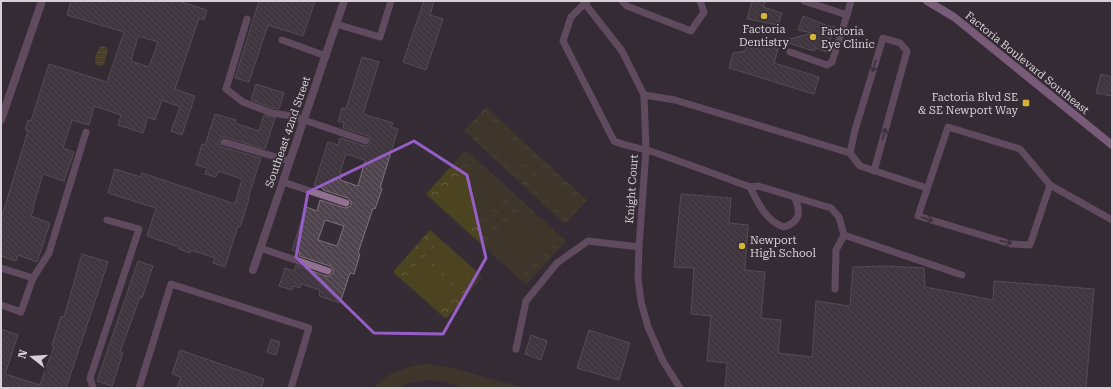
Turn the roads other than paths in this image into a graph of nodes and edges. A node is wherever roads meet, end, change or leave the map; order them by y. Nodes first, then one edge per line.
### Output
1 (42, 1) edge
2 (344, 1) edge
3 (392, 1) edge
4 (622, 1) edge
5 (700, 1) edge
6 (804, 1) edge
7 (851, 1) edge
8 (585, 2) edge
9 (929, 2) edge
10 (847, 15) junction
11 (247, 19) dead end
12 (336, 24) junction
13 (282, 40) dead end
14 (790, 52) dead end
15 (326, 56) junction
16 (644, 95) junction
17 (304, 119) junction
18 (1, 120) edge
19 (86, 132) dead end
20 (366, 141) dead end
21 (224, 142) dead end
22 (1112, 145) edge
23 (646, 150) junction
24 (850, 153) junction
25 (290, 161) junction
26 (874, 171) junction
27 (283, 182) junction
28 (1050, 185) junction
29 (750, 187) junction
30 (927, 188) junction
31 (795, 198) junction
32 (346, 203) dead end
33 (107, 220) dead end
34 (1112, 220) edge
35 (844, 236) junction
36 (638, 247) junction
37 (260, 248) junction
38 (1, 268) edge
39 (253, 270) dead end
40 (328, 271) dead end
41 (962, 275) dead end
42 (33, 278) junction
43 (835, 289) dead end
44 (1, 305) edge
45 (516, 349) dead end
46 (93, 388) edge
47 (139, 388) edge
48 (291, 388) edge
49 (680, 388) edge

1 - 18 street
2 - 12 street, Southeast 42nd Street
3 - 12 lane
4 - 5 lane
6 - 10 lane
7 - 10 lane
8 - 16 lane, Knight Court
8 - 23 lane
9 - 22 main road, Factoria Boulevard Southeast
10 - 14 lane
11 - 17 lane
12 - 15 street, Southeast 42nd Street
13 - 15 lane
15 - 17 street, Southeast 42nd Street
16 - 23 lane, Knight Court
16 - 24 lane
17 - 20 lane
17 - 25 street, Southeast 42nd Street
19 - 42 lane
21 - 25 lane
23 - 29 lane
23 - 36 lane, Knight Court
24 - 26 lane
26 -> 24 lane
25 - 27 street, Southeast 42nd Street
26 - 30 lane
27 - 32 lane
27 - 37 street, Southeast 42nd Street
28 - 30 lane
30 -> 28 lane
28 - 34 lane
29 - 31 lane
29 - 31 lane
31 - 35 lane
33 - 46 lane
35 - 41 lane
35 - 43 lane
36 - 45 lane
36 - 49 lane, Knight Court
37 - 39 street, Southeast 42nd Street
37 - 40 lane
38 - 42 lane
42 - 44 lane
47 - 48 lane

